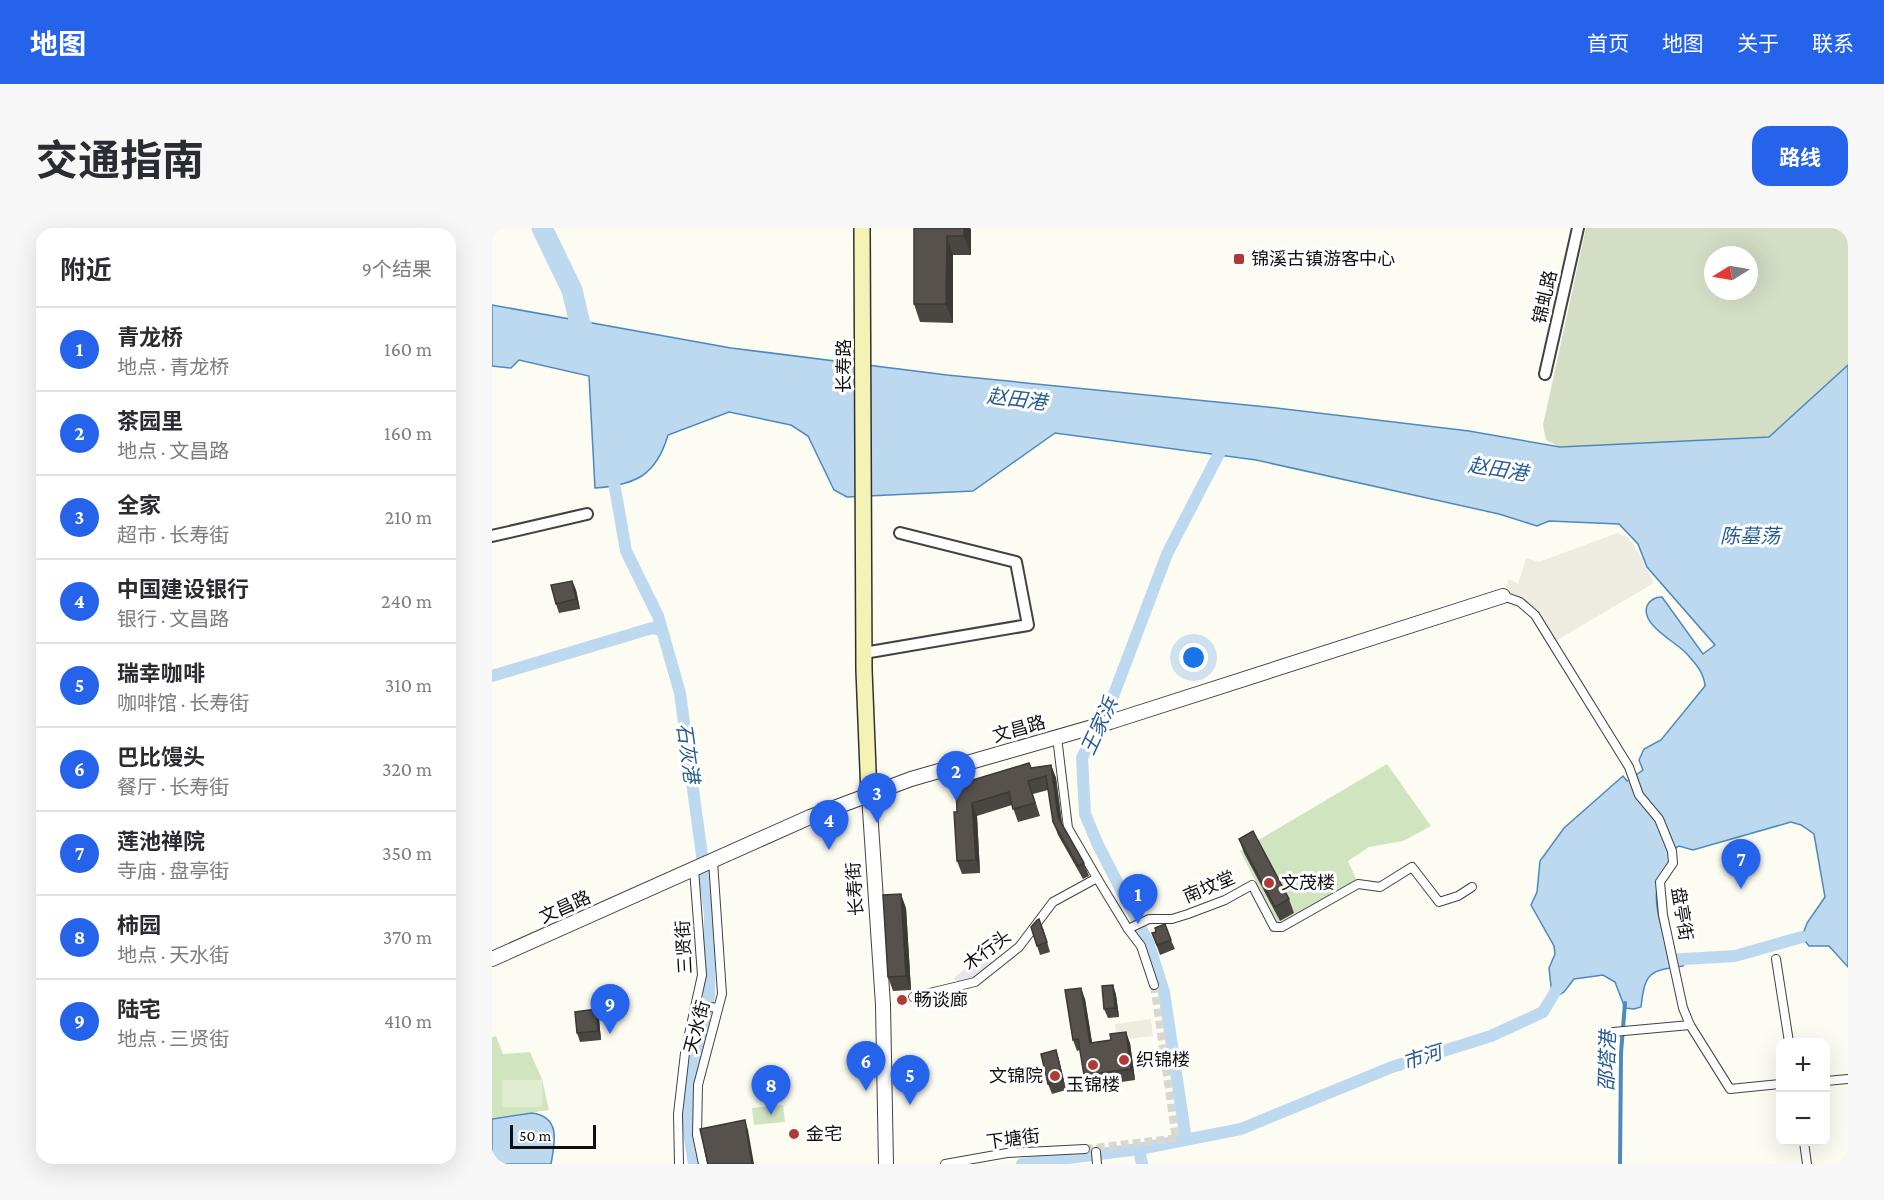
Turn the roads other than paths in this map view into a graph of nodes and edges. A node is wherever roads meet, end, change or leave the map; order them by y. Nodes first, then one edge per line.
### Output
1 (862, 228) edge
2 (1578, 228) edge
3 (1545, 374) dead end
4 (862, 504) joint
5 (587, 514) dead end
6 (900, 533) dead end
7 (492, 536) edge
8 (1503, 596) joint
9 (864, 653) junction
10 (1057, 737) junction
11 (869, 795) junction
12 (703, 866) junction
13 (1097, 878) junction
14 (1472, 887) dead end
15 (1130, 928) junction
16 (1776, 958) dead end
17 (492, 959) edge
18 (1154, 985) tunnel mouth
19 (914, 997) dead end
20 (701, 1005) junction
21 (716, 1008) junction
22 (1690, 1025) junction
23 (1615, 1032) dead end
24 (1788, 1038) edge
25 (1848, 1079) edge
26 (1830, 1081) edge
27 (1776, 1084) edge
28 (1805, 1146) edge
29 (1085, 1149) tunnel mouth
30 (1096, 1152) dead end
31 (964, 1162) edge
32 (679, 1164) edge
33 (703, 1164) edge
34 (886, 1164) edge
35 (945, 1164) edge
36 (1097, 1164) edge
37 (1807, 1164) edge

1 - 4 main road, 长寿路
2 - 3 street, 锦虬路
4 - 9 main road, 长寿街
5 - 7 street
6 - 9 street
8 - 10 street, 文昌路
8 - 22 street, 盘亭街
9 - 11 main road, 长寿街
10 - 11 street, 文昌路
10 - 13 street
11 - 12 street, 文昌路
11 - 34 street, 长寿街
12 - 17 street, 文昌路
12 - 20 street, 三贤街
12 - 21 street, 天水街
13 - 15 street
13 - 19 street, 木行头
14 - 15 street, 南坟堂
15 - 18 street
16 - 24 street
20 - 21 street
20 - 32 street, 三贤街
21 - 33 street, 天水街
22 - 23 street
22 - 27 street, 盘亭街
25 - 26 street
28 - 37 street
29 - 31 street, 下塘街
30 - 36 street
31 - 35 street, 下塘街

